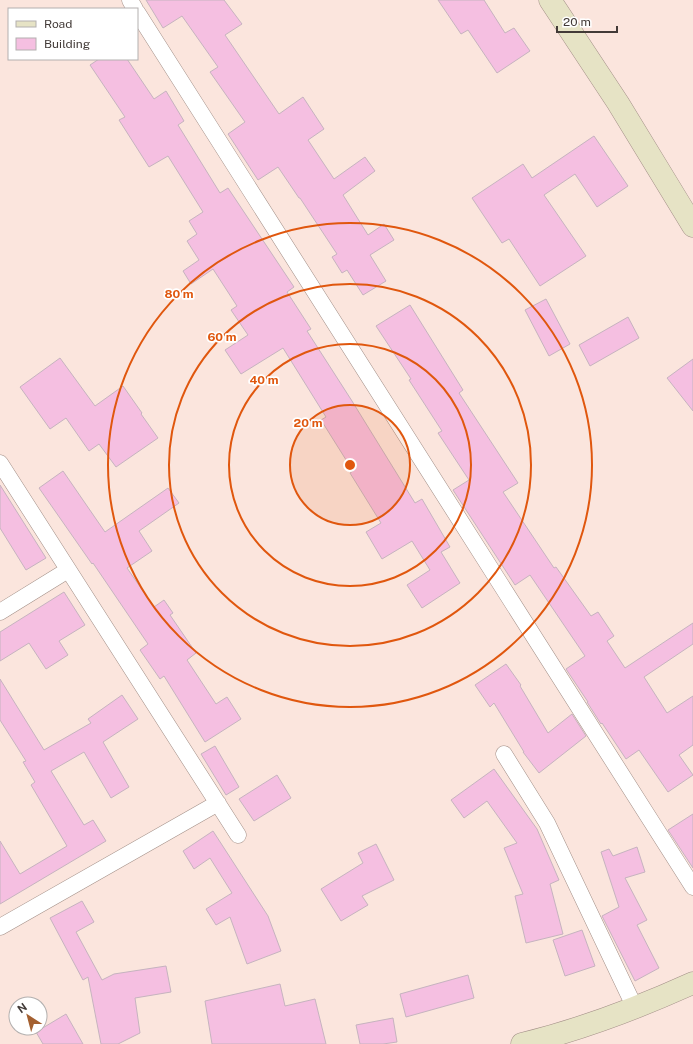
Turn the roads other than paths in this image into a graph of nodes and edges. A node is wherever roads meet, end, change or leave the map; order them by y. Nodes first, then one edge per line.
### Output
1 (550, 0) edge
2 (138, 14) edge
3 (693, 226) edge
4 (0, 463) edge
5 (68, 570) junction
6 (0, 612) edge
7 (504, 754) dead end
8 (218, 803) junction
9 (238, 835) dead end
10 (693, 888) edge
11 (0, 927) edge
12 (693, 983) edge
13 (635, 1008) junction
14 (522, 1044) edge

1 - 3 main road
2 - 10 street
4 - 5 street
5 - 6 street
5 - 8 street
7 - 13 street
8 - 9 street
8 - 11 street
12 - 13 main road
13 - 14 main road

